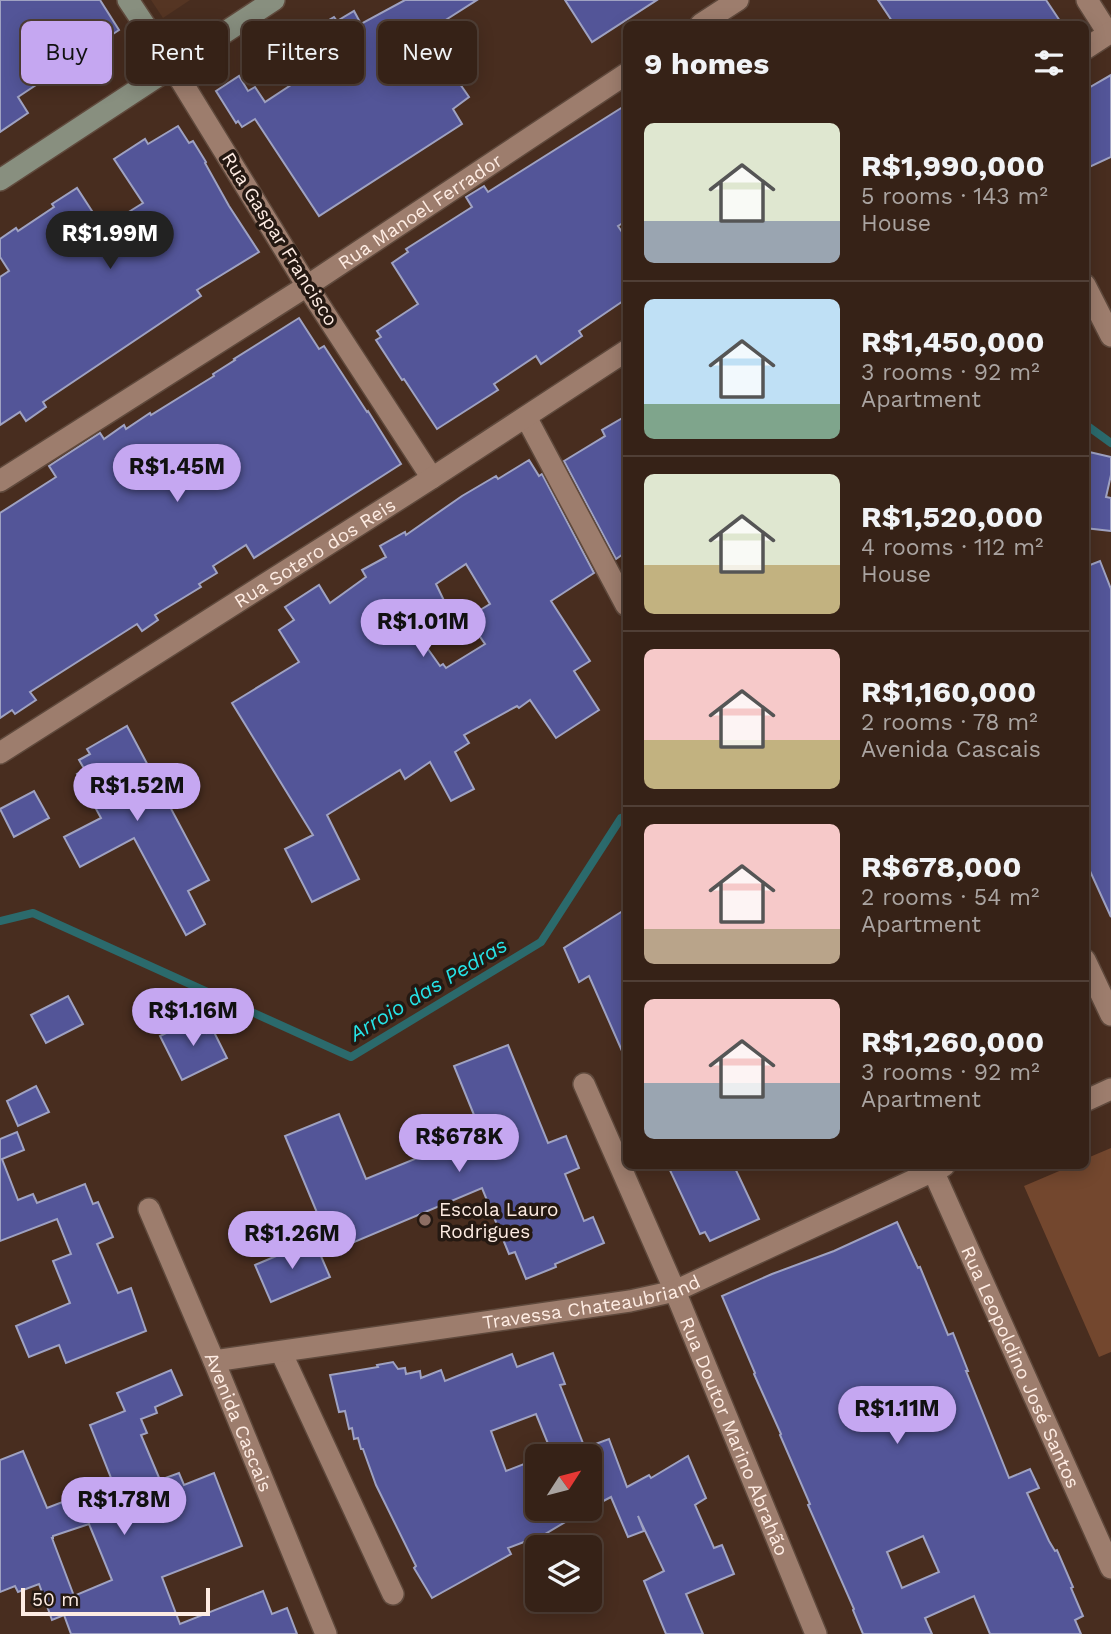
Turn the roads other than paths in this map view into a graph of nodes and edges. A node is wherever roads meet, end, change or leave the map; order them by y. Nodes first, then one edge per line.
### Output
1 (128, 0) edge
2 (274, 0) edge
3 (738, 0) edge
4 (1087, 0) edge
5 (142, 21) edge
6 (706, 21) edge
7 (228, 30) edge
8 (1110, 33) edge
9 (1089, 46) edge
10 (623, 76) edge
11 (145, 84) edge
12 (183, 84) edge
13 (0, 180) edge
14 (307, 286) junction
15 (1089, 293) edge
16 (1111, 336) edge
17 (623, 353) edge
18 (526, 417) junction
19 (432, 478) junction
20 (0, 481) edge
21 (623, 599) edge
22 (0, 753) edge
23 (1089, 968) edge
24 (1111, 1015) edge
25 (584, 1084) dead end
26 (1111, 1089) edge
27 (1089, 1099) edge
28 (932, 1169) edge
29 (937, 1169) edge
30 (149, 1209) dead end
31 (675, 1291) junction
32 (281, 1352) junction
33 (215, 1361) junction
34 (1111, 1568) edge
35 (393, 1594) dead end
36 (326, 1634) edge
37 (816, 1634) edge

1 - 5 street, Rua Gaspar Francisco
2 - 7 street
3 - 6 street
4 - 8 street
8 - 9 street
10 - 14 street, Rua Manoel Ferrador
11 - 13 street
12 - 14 street, Rua Gaspar Francisco
14 - 19 street, Rua Gaspar Francisco
14 - 20 street, Rua Manoel Ferrador
15 - 16 street
17 - 18 street, Rua Sotero dos Reis
18 - 19 street, Rua Sotero dos Reis
18 - 21 street
19 - 22 street, Rua Sotero dos Reis
23 - 24 street
25 - 31 street, Rua Doutor Marino Abrahão
26 - 27 street
28 - 31 street, Travessa Chateaubriand
29 - 34 street, Rua Leopoldino José Santos
30 - 33 street, Avenida Cascais
31 - 32 street, Travessa Chateaubriand
31 - 37 street, Rua Doutor Marino Abrahão
32 - 33 street, Travessa Chateaubriand
32 - 35 street
33 - 36 street, Avenida Cascais

